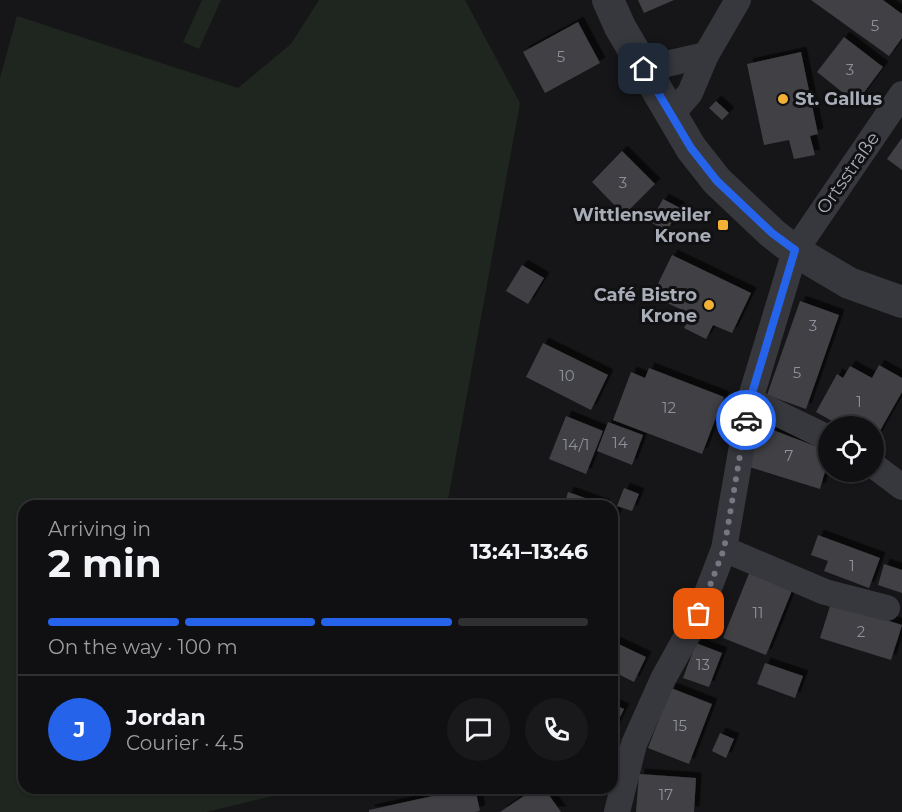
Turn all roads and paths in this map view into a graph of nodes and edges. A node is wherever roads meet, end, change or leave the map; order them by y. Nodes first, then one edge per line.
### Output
1 (608, 0) edge
2 (738, 0) edge
3 (706, 55) junction
4 (644, 69) junction
5 (902, 94) edge
6 (671, 115) junction
7 (795, 250) junction
8 (902, 302) edge
9 (750, 400) junction
10 (818, 433) edge
11 (884, 474) edge
12 (902, 488) edge
13 (724, 549) junction
14 (887, 608) dead end
15 (616, 811) edge

1 - 4 street
2 - 3 street
3 - 4 street
3 - 6 street
4 - 6 street
5 - 7 street, Ortsstraße
6 - 7 street
7 - 8 street
7 - 9 street, Ortsstraße
9 - 10 street
9 - 13 street, Ortsstraße
11 - 12 street
13 - 14 street
13 - 15 street, Ortsstraße

